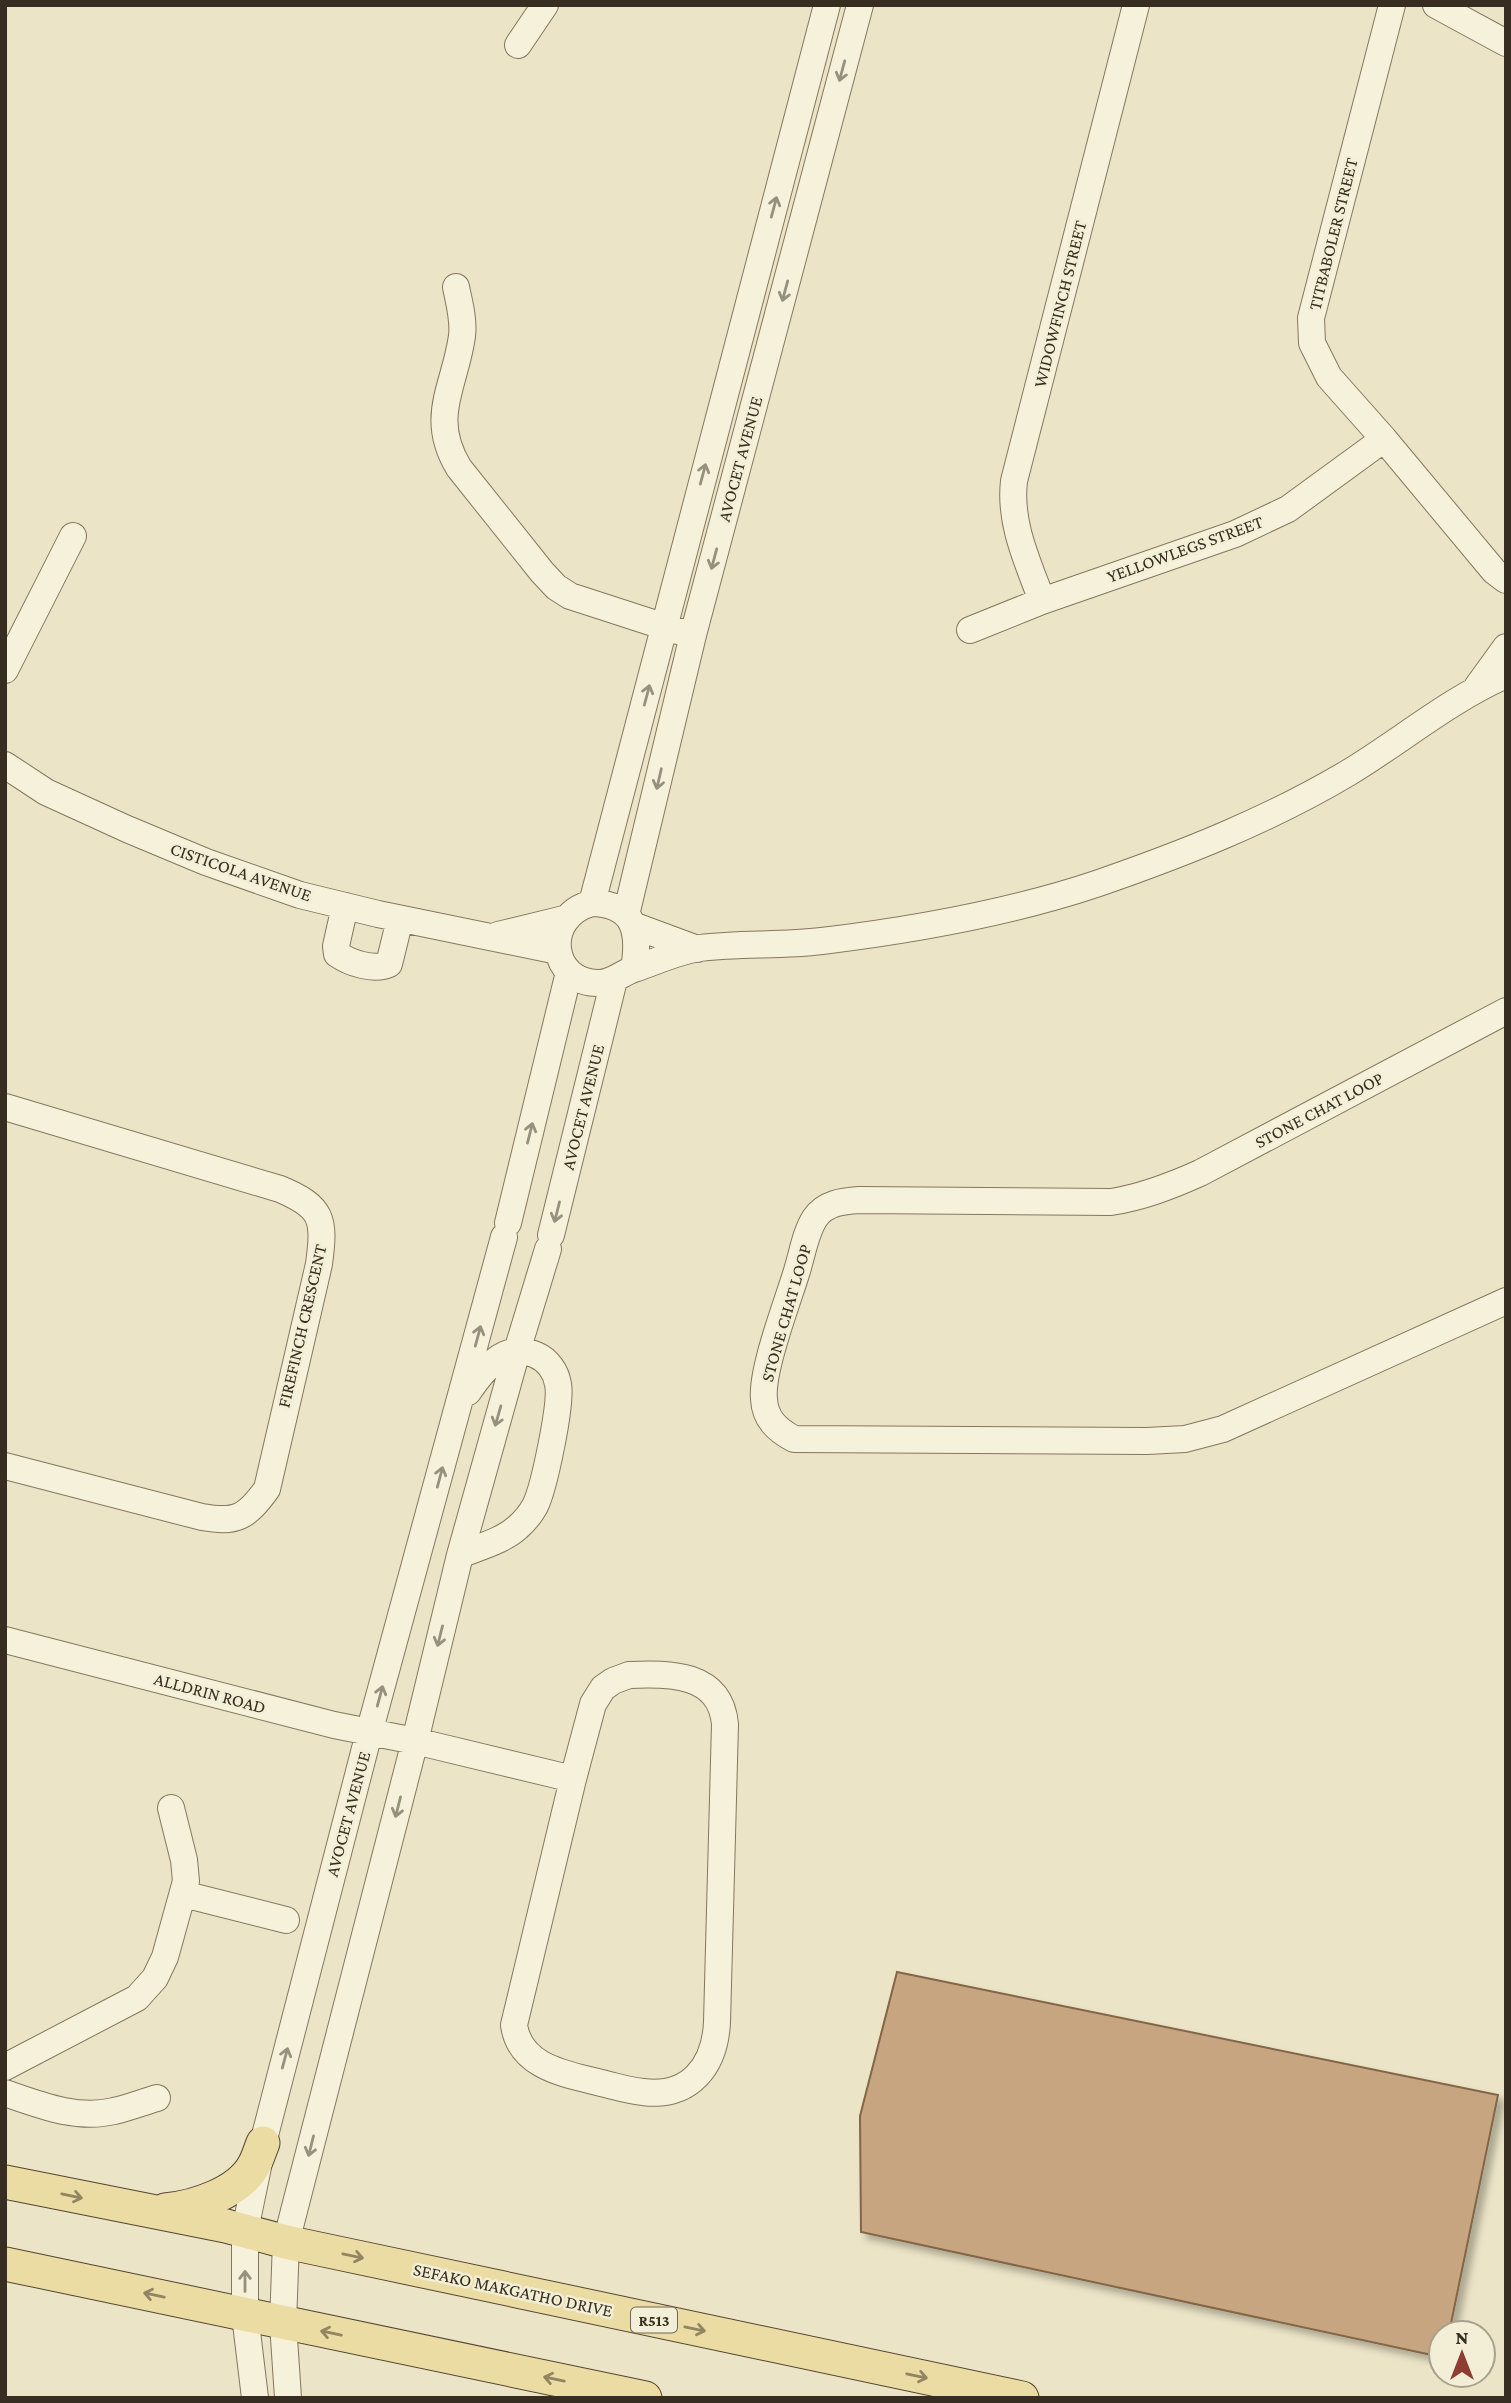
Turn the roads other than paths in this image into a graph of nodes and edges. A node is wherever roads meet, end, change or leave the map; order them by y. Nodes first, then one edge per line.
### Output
1 (545, 5) edge
2 (827, 5) edge
3 (860, 5) edge
4 (1136, 5) edge
5 (1392, 5) edge
6 (1436, 5) edge
7 (1506, 43) edge
8 (518, 45) dead end
9 (456, 287) dead end
10 (1384, 439) junction
11 (73, 536) dead end
12 (1500, 576) edge
13 (1042, 601) junction
14 (1506, 601) edge
15 (664, 628) junction
16 (970, 630) dead end
17 (693, 635) junction
18 (1506, 647) edge
19 (5, 670) edge
20 (1506, 675) edge
21 (1476, 688) junction
22 (5, 765) edge
23 (592, 903) junction
24 (345, 906) junction
25 (400, 919) junction
26 (564, 919) junction
27 (631, 920) junction
28 (493, 937) junction
29 (697, 948) junction
30 (564, 961) junction
31 (624, 974) junction
32 (1506, 1011) edge
33 (5, 1107) edge
34 (1506, 1301) edge
35 (517, 1351) junction
36 (461, 1402) junction
37 (5, 1466) edge
38 (460, 1555) junction
39 (5, 1640) edge
40 (369, 1733) junction
41 (415, 1741) junction
42 (573, 1779) junction
43 (171, 1808) dead end
44 (183, 1894) junction
45 (286, 1920) dead end
46 (5, 2067) edge
47 (5, 2094) edge
48 (157, 2098) dead end
49 (263, 2143) junction
50 (5, 2182) edge
51 (125, 2207) junction
52 (245, 2230) junction
53 (286, 2242) junction
54 (5, 2264) edge
55 (245, 2315) junction
56 (284, 2323) junction
57 (255, 2398) edge
58 (288, 2398) edge
59 (645, 2398) edge
60 (1021, 2398) edge

1 - 8 street
15 -> 2 street, AVOCET AVENUE
3 -> 17 street, AVOCET AVENUE
4 - 13 street, WIDOWFINCH STREET
5 - 10 street, TITBABOLER STREET
6 - 7 street
9 - 15 street
10 - 12 street, TITBABOLER STREET
10 - 13 street, YELLOWLEGS STREET
11 - 19 street
12 - 14 street, TITBABOLER STREET
13 - 16 street, YELLOWLEGS STREET
15 - 17 street
23 -> 15 street, AVOCET AVENUE
17 -> 27 street, AVOCET AVENUE
18 - 21 street
20 - 21 street
21 - 29 street
22 - 24 street, CISTICOLA AVENUE
23 - 26 street
23 - 27 street
24 - 25 street, CISTICOLA AVENUE
24 - 25 street
25 - 28 street, CISTICOLA AVENUE
26 - 28 street, CISTICOLA AVENUE
26 - 30 street
27 - 29 street
27 - 31 street
28 - 30 street, CISTICOLA AVENUE
29 - 31 street
30 - 31 street
36 -> 30 street, AVOCET AVENUE
31 -> 35 street, AVOCET AVENUE
32 - 34 street, STONE CHAT LOOP
33 - 37 street, FIREFINCH CRESCENT
35 - 36 street
35 -> 38 street, AVOCET AVENUE
35 - 38 street
40 -> 36 street, AVOCET AVENUE
38 -> 41 street, AVOCET AVENUE
39 - 40 street, ALLDRIN ROAD
40 - 41 street, ALLDRIN ROAD
49 -> 40 street, AVOCET AVENUE
41 - 42 street, ALLDRIN ROAD
41 -> 53 street, AVOCET AVENUE
42 - 42 street
43 - 44 street
44 - 45 street
44 - 46 street
47 - 48 street
49 - 51 main road
49 - 52 street, AVOCET AVENUE
50 -> 51 main road, SEFAKO MAKGATHO DRIVE / R513
51 - 52 main road, SEFAKO MAKGATHO DRIVE / R513
52 - 53 main road, SEFAKO MAKGATHO DRIVE / R513
55 -> 52 street, AVOCET AVENUE
53 - 56 street, AVOCET AVENUE
53 -> 60 main road, SEFAKO MAKGATHO DRIVE / R513
55 -> 54 main road
55 - 56 main road
55 - 57 street, AVOCET AVENUE
56 - 58 street, AVOCET AVENUE
59 -> 56 main road

